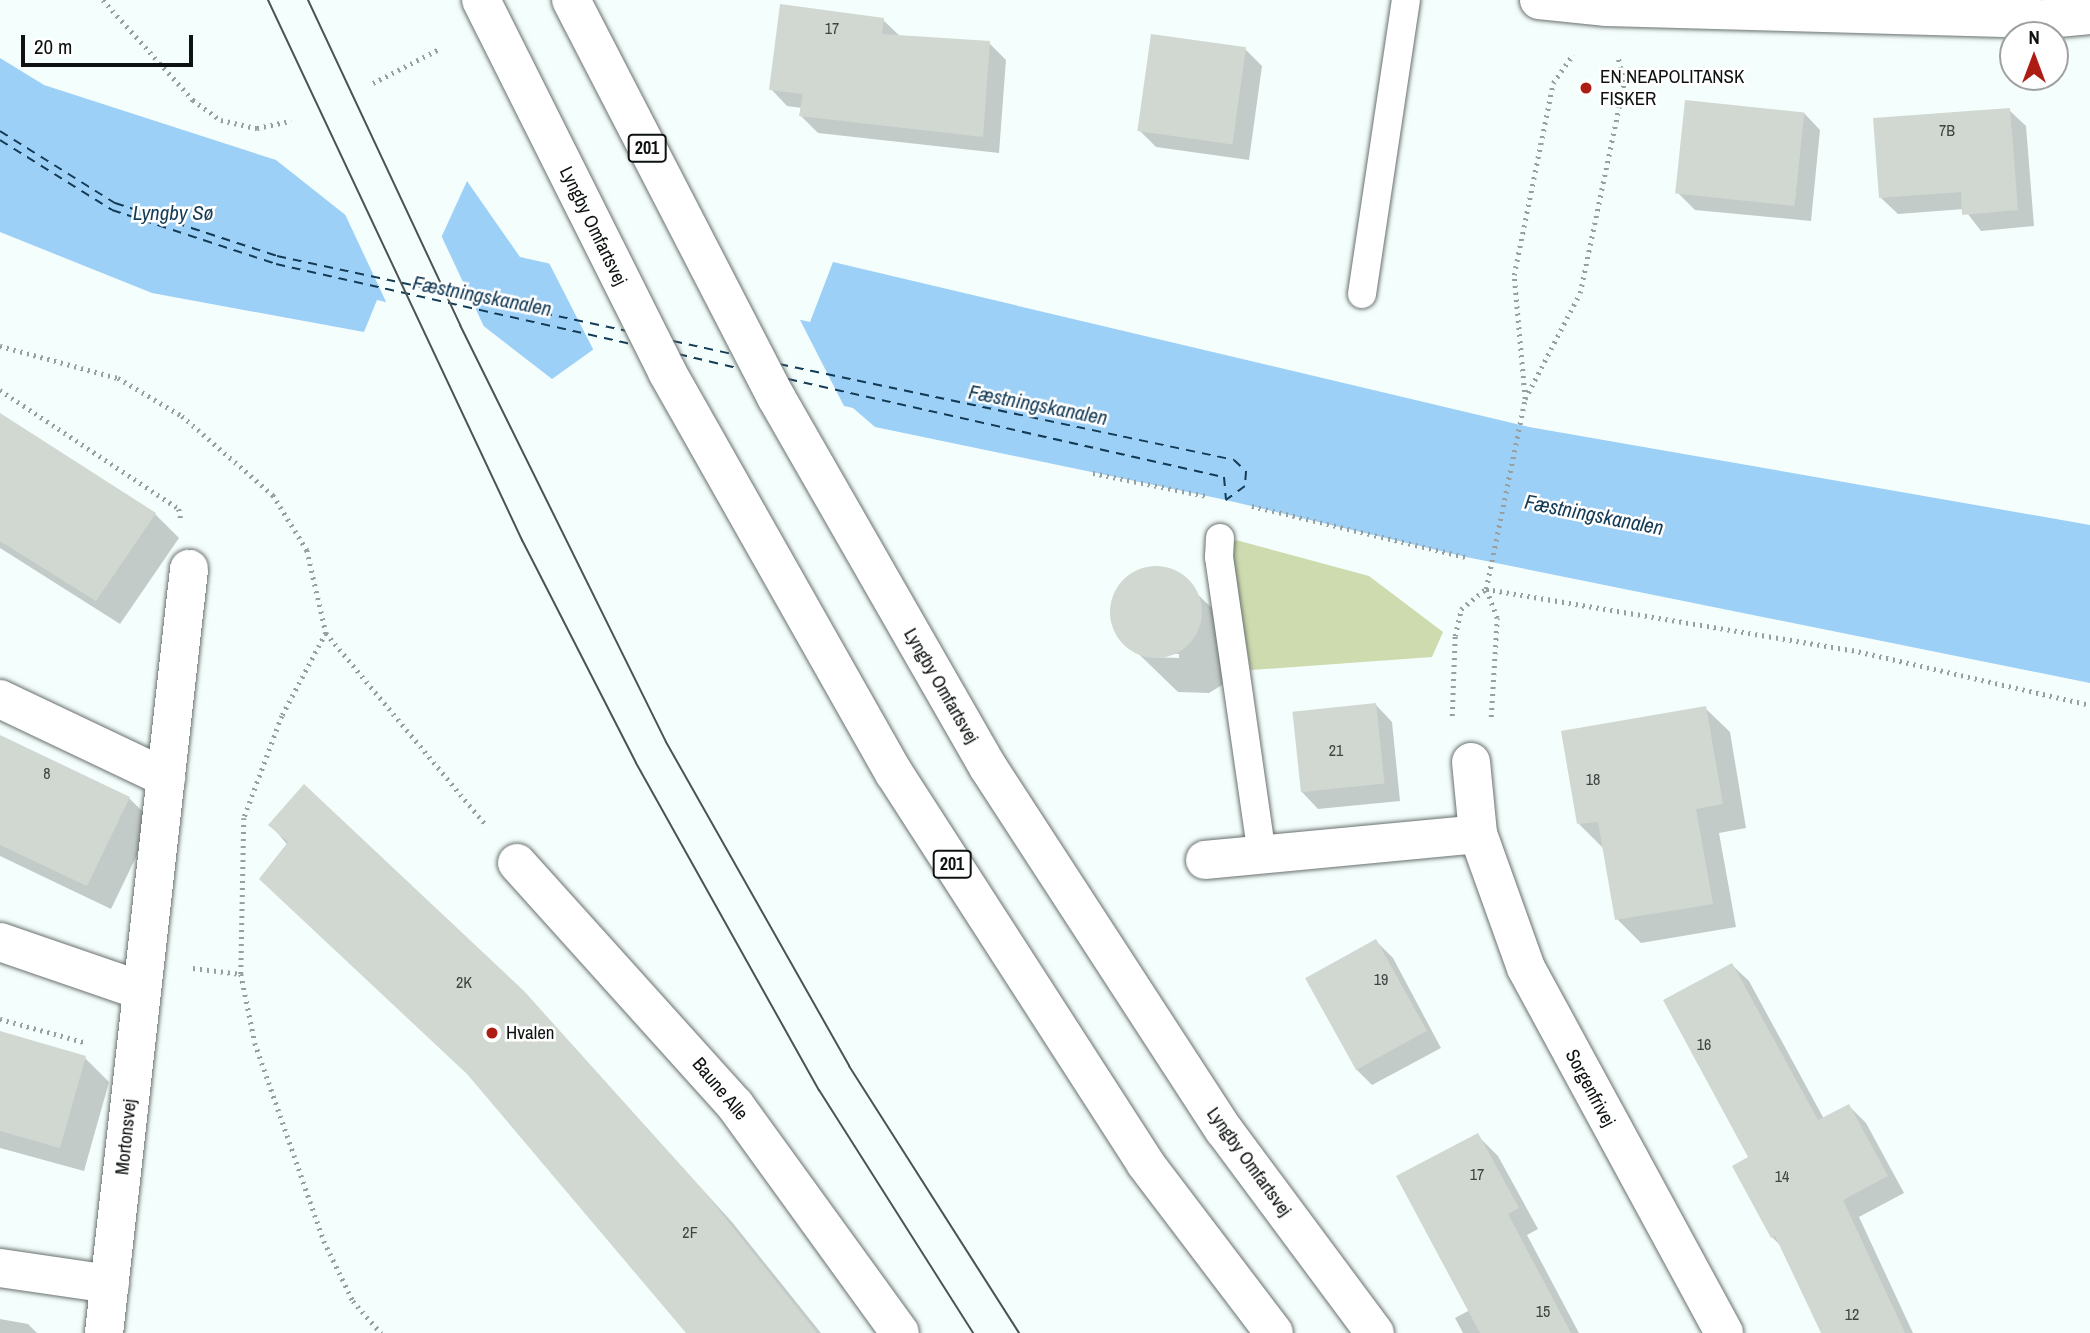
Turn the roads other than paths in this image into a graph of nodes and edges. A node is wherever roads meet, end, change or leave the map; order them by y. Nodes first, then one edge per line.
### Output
1 (481, 0) edge
2 (571, 0) edge
3 (1406, 0) edge
4 (1539, 0) edge
5 (2090, 15) edge
6 (1362, 294) dead end
7 (1220, 538) dead end
8 (189, 569) road end
9 (0, 699) edge
10 (1471, 762) road end
11 (166, 778) junction
12 (1478, 834) junction
13 (1262, 855) junction
14 (1205, 860) dead end
15 (517, 863) road end
16 (0, 942) edge
17 (142, 991) junction
18 (0, 1268) edge
19 (110, 1284) junction
20 (104, 1333) edge
21 (900, 1333) edge
22 (1274, 1333) edge
23 (1375, 1333) edge
24 (1724, 1333) edge

1 - 22 main road, Lyngby Omfartsvej / 201
2 - 23 main road, Lyngby Omfartsvej / 201
3 - 6 lane
4 - 5 main road
7 - 13 lane
8 - 11 main road, Mortonsvej
9 - 11 main road
10 - 12 main road, Sorgenfrivej
11 - 17 main road, Mortonsvej
12 - 13 main road
12 - 24 main road, Sorgenfrivej
13 - 14 main road
15 - 21 main road, Baune Alle
16 - 17 main road
17 - 19 main road, Mortonsvej
18 - 19 main road
19 - 20 main road, Mortonsvej

